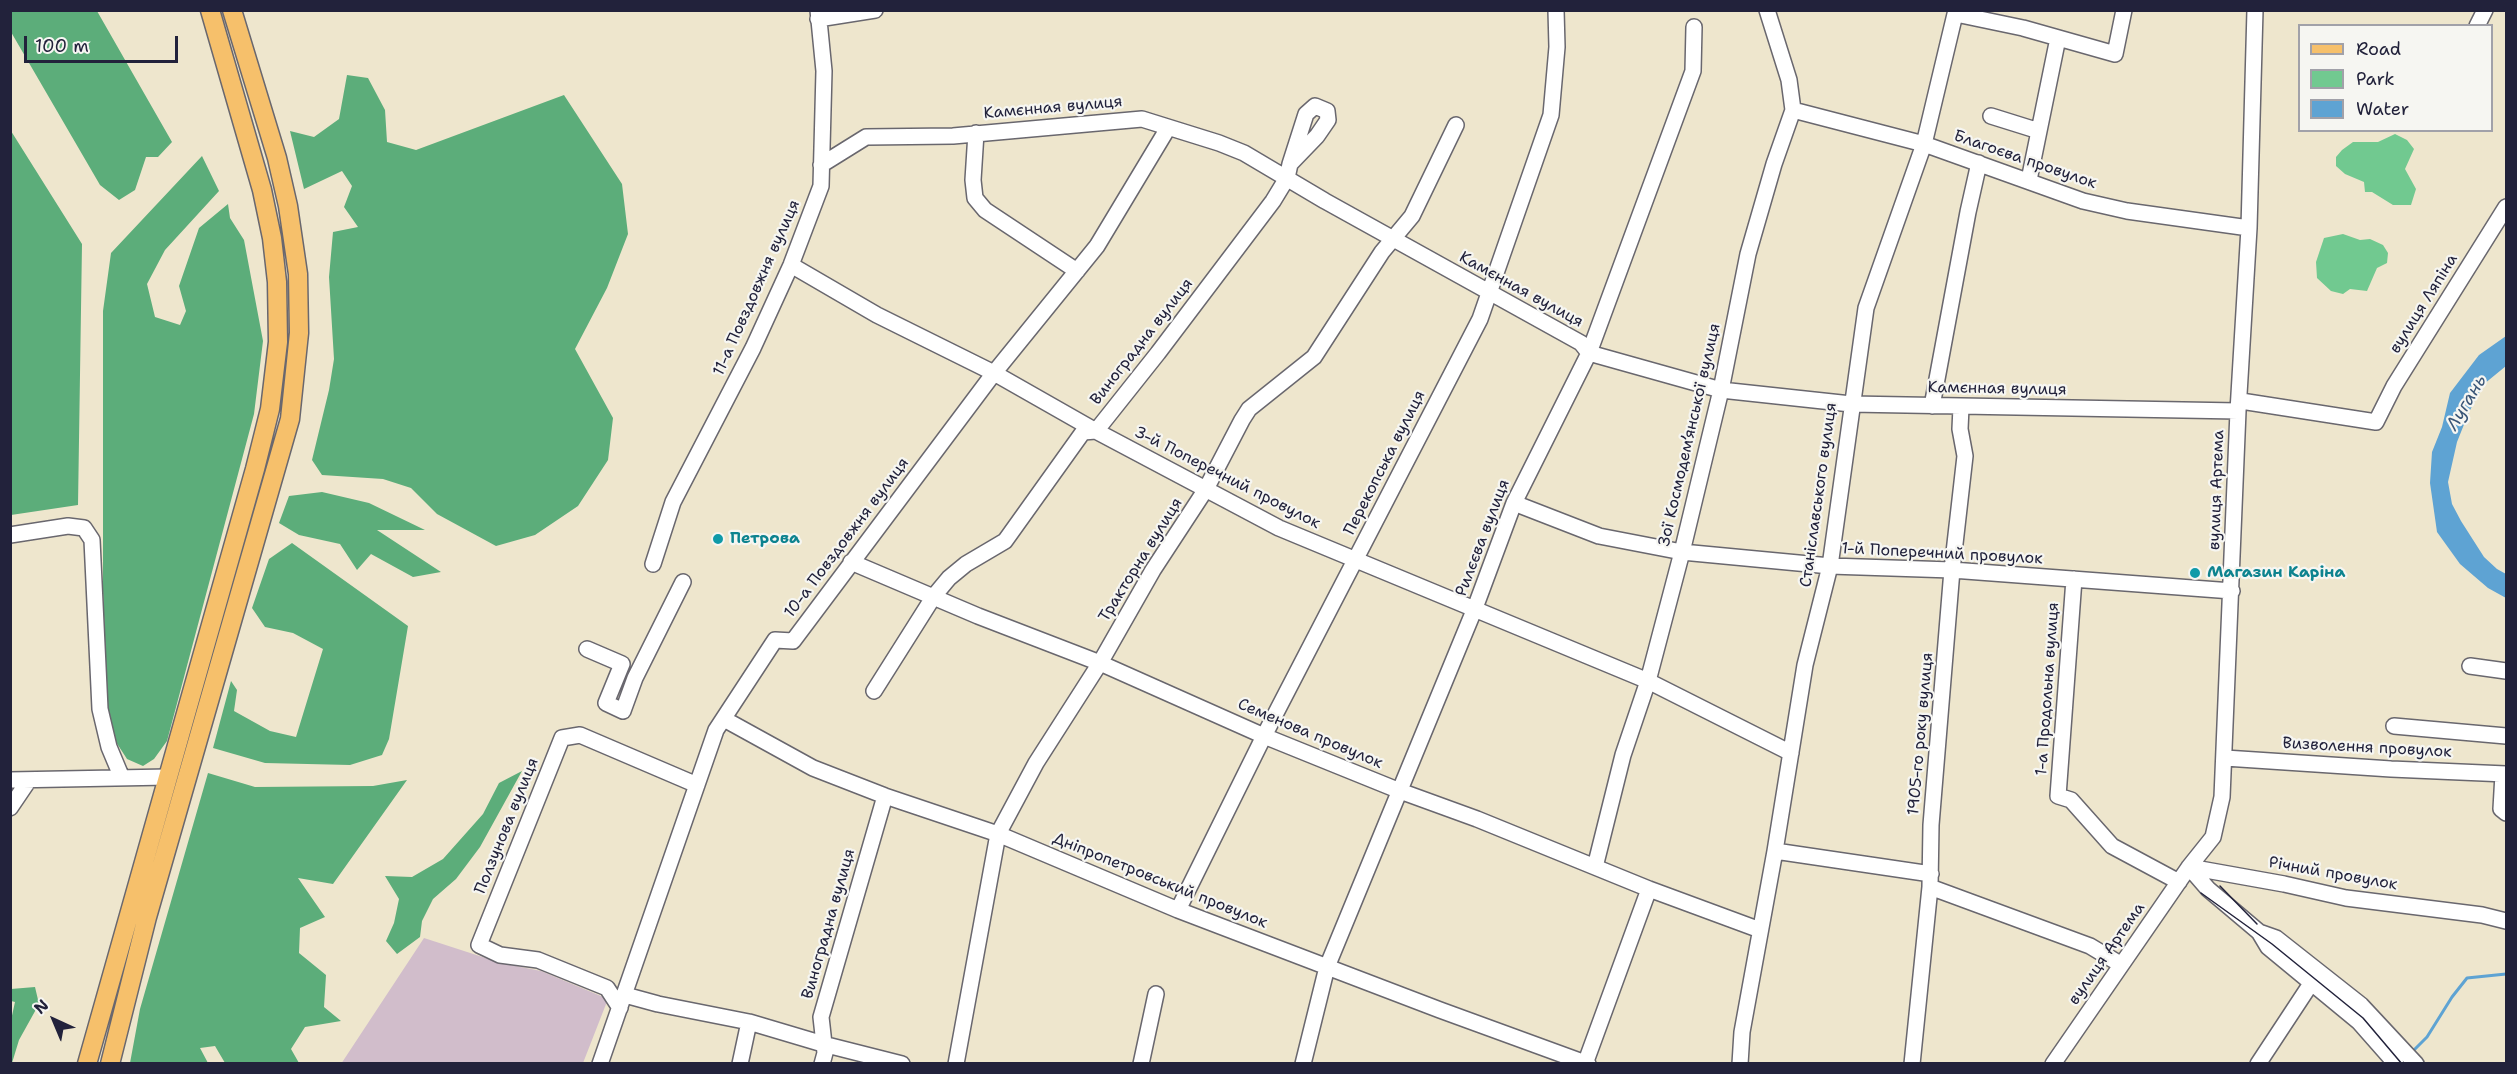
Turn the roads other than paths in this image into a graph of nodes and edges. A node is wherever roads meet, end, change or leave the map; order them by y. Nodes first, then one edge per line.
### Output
1 (210, 10) edge
2 (232, 10) edge
3 (875, 10) edge
4 (1556, 10) edge
5 (1767, 10) edge
6 (2124, 10) edge
7 (2255, 10) edge
8 (2484, 10) edge
9 (1956, 12) edge
10 (818, 15) edge
11 (2478, 24) edge
12 (1694, 27) dead end
13 (2058, 38) junction
14 (1793, 110) junction
15 (1991, 116) dead end
16 (1456, 125) dead end
17 (1168, 128) junction
18 (2039, 131) junction
19 (976, 133) junction
20 (1924, 144) junction
21 (1979, 163) junction
22 (822, 165) junction
23 (1288, 171) junction
24 (2029, 180) junction
25 (2506, 207) edge
26 (2502, 224) edge
27 (2249, 228) junction
28 (1393, 238) junction
29 (791, 265) junction
30 (1077, 271) junction
31 (1489, 292) junction
32 (1589, 353) junction
33 (994, 373) junction
34 (1721, 390) junction
35 (1851, 404) junction
36 (2242, 405) junction
37 (1932, 406) junction
38 (1961, 407) junction
39 (2376, 422) joint
40 (1096, 431) junction
41 (1206, 489) junction
42 (1514, 503) junction
43 (10, 535) edge
44 (1682, 552) junction
45 (1356, 560) junction
46 (850, 562) junction
47 (653, 564) dead end
48 (1830, 567) junction
49 (1952, 570) junction
50 (2074, 579) junction
51 (683, 582) dead end
52 (2232, 591) junction
53 (934, 596) junction
54 (1475, 608) junction
55 (586, 649) dead end
56 (1100, 663) junction
57 (2470, 666) dead end
58 (2506, 671) edge
59 (1648, 681) junction
60 (874, 691) dead end
61 (724, 719) junction
62 (2394, 726) dead end
63 (1264, 736) junction
64 (2506, 736) edge
65 (1791, 753) junction
66 (2225, 758) junction
67 (2505, 774) edge
68 (168, 777) junction
69 (122, 778) junction
70 (10, 780) edge
71 (29, 780) junction
72 (697, 785) junction
73 (1400, 791) junction
74 (885, 796) junction
75 (10, 808) edge
76 (2506, 813) edge
77 (998, 834) junction
78 (1775, 851) junction
79 (1595, 867) junction
80 (2189, 867) junction
81 (1931, 880) junction
82 (2179, 882) junction
83 (1649, 889) junction
84 (1178, 910) junction
85 (2506, 921) edge
86 (1760, 930) junction
87 (2259, 932) junction
88 (2120, 964) junction
89 (1327, 967) junction
90 (2312, 982) junction
91 (1156, 994) dead end
92 (623, 1001) junction
93 (750, 1022) junction
94 (823, 1044) junction
95 (1586, 1063) edge
96 (87, 1064) edge
97 (110, 1064) edge
98 (600, 1064) edge
99 (740, 1064) edge
100 (822, 1064) edge
101 (902, 1064) edge
102 (956, 1064) edge
103 (1141, 1064) edge
104 (1303, 1064) edge
105 (1740, 1064) edge
106 (1912, 1064) edge
107 (2053, 1064) edge
108 (2258, 1064) edge
109 (2396, 1064) edge
110 (2416, 1064) edge

1 - 68 main road
2 - 97 main road
3 - 10 street
4 - 31 street, Перекопська вулиця
5 - 14 street, Зої Космодем’янської вулиця
6 - 13 street
7 - 27 street, вулиця Артема
8 - 11 street
9 - 13 street
9 - 20 street, Станіславського вулиця
10 - 22 street, 11-а Повздовжня вулиця
12 - 32 street, Рилєєва вулиця
13 - 18 street
14 - 20 street, Благоєва провулок
14 - 34 street, Зої Космодем’янської вулиця
15 - 18 street
16 - 28 street, Тракторна вулиця
17 - 19 street, Камєнная вулиця
17 - 23 street, Камєнная вулиця
17 - 30 street, 10-а Повздовжня вулиця
18 - 24 street
19 - 22 street, Камєнная вулиця
19 - 30 street
20 - 21 street, Благоєва провулок
20 - 35 street, Станіславського вулиця
21 - 24 street, Благоєва провулок
21 - 37 street
22 - 29 street, 11-а Повздовжня вулиця
23 - 28 street, Камєнная вулиця
23 - 40 street, Виноградна вулиця
24 - 27 street, Благоєва провулок
25 - 26 street, вулиця Ляпіна
26 - 39 street, вулиця Ляпіна
27 - 36 street, вулиця Артема
28 - 31 street, Камєнная вулиця
28 - 41 street, Тракторна вулиця
29 - 33 street, 3-й Поперечний провулок
29 - 47 street, 11-а Повздовжня вулиця
30 - 33 street, 10-а Повздовжня вулиця
31 - 32 street, Камєнная вулиця
31 - 45 street, Перекопська вулиця
32 - 34 street, Камєнная вулиця
32 - 42 street, Рилєєва вулиця
33 - 40 street, 3-й Поперечний провулок
33 - 46 street, 10-а Повздовжня вулиця
34 - 35 street, Камєнная вулиця
34 - 44 street, Зої Космодем’янської вулиця
35 - 37 street, Камєнная вулиця
35 - 48 street, Станіславського вулиця
36 - 38 street, Камєнная вулиця
36 - 39 street, Камєнная вулиця
36 - 52 street, вулиця Артема
37 - 38 street, Камєнная вулиця
38 - 49 street, 1905-го року вулиця
40 - 41 street, 3-й Поперечний провулок
40 - 53 street, Виноградна вулиця
41 - 45 street, 3-й Поперечний провулок
41 - 56 street, Тракторна вулиця
42 - 44 street, 1-й Поперечний провулок
42 - 54 street, Рилєєва вулиця
43 - 69 street
44 - 48 street, 1-й Поперечний провулок
44 - 59 street, Зої Космодем’янської вулиця
45 - 54 street, 3-й Поперечний провулок
45 - 63 street, Перекопська вулиця
46 - 53 street, Семенова провулок
46 - 61 street, 10-а Повздовжня вулиця
48 - 49 street, 1-й Поперечний провулок
48 - 65 street, Станіславського вулиця
49 - 50 street, 1-й Поперечний провулок
49 - 81 street, 1905-го року вулиця
50 - 52 street, 1-й Поперечний провулок
50 - 82 street, 1-а Продольна вулиця
51 - 55 street
52 - 66 street, вулиця Артема
53 - 56 street, Семенова провулок
53 - 60 street, Виноградна вулиця
54 - 59 street, 3-й Поперечний провулок
54 - 73 street, Рилєєва вулиця
56 - 63 street, Семенова провулок
56 - 77 street, Тракторна вулиця
57 - 58 street
59 - 65 street, 3-й Поперечний провулок
59 - 79 street, Зої Космодем’янської вулиця
61 - 72 street, 10-а Повздовжня вулиця
61 - 74 street, Дніпропетровський провулок
62 - 64 street
63 - 73 street, Семенова провулок
63 - 84 street, Перекопська вулиця
65 - 78 street, Станіславського вулиця
66 - 67 street, Визволення провулок
66 - 80 street, вулиця Артема
67 - 76 street
68 - 69 street
68 - 96 main road
69 - 71 street
70 - 71 street
71 - 75 street
72 - 92 street, 10-а Повздовжня вулиця
72 - 92 street, Ползунова вулиця
73 - 79 street, Семенова провулок
73 - 89 street, Рилєєва вулиця
74 - 77 street, Дніпропетровський провулок
74 - 94 street, Виноградна вулиця
77 - 84 street, Дніпропетровський провулок
77 - 102 street, Тракторна вулиця
78 - 81 street
78 - 86 street, Станіславського вулиця
79 - 83 street, Семенова провулок
80 - 82 street, вулиця Артема
80 - 85 street, Річний провулок
80 - 87 street
81 - 88 street
81 - 106 street, 1905-го року вулиця
82 - 88 street, вулиця Артема
83 - 86 street, Семенова провулок
83 - 95 street
84 - 89 street, Дніпропетровський провулок
86 - 105 street, Станіславського вулиця
87 - 90 street
87 - 110 street
88 - 107 street, вулиця Артема
89 - 95 street, Дніпропетровський провулок
89 - 104 street, Рилєєва вулиця
90 - 108 street
90 - 109 street
91 - 103 street
92 - 93 street
92 - 98 street, 10-а Повздовжня вулиця
93 - 94 street
93 - 99 street
94 - 100 street, Виноградна вулиця
94 - 101 street

